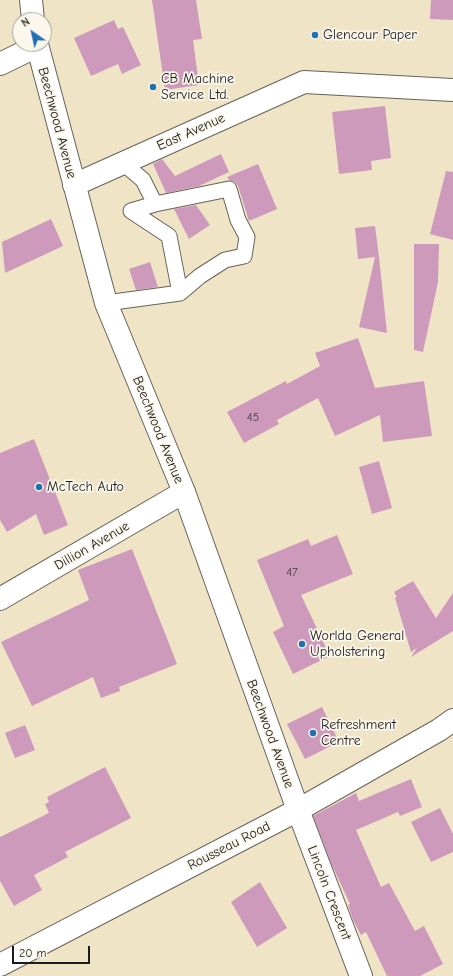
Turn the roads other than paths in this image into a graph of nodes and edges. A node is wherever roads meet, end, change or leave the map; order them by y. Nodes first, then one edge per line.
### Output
1 (31, 0) edge
2 (33, 12) edge
3 (23, 52) edge
4 (39, 52) edge
5 (0, 64) edge
6 (453, 90) edge
7 (123, 162) junction
8 (74, 185) junction
9 (155, 204) junction
10 (180, 293) junction
11 (106, 303) junction
12 (184, 492) junction
13 (0, 599) edge
14 (453, 720) edge
15 (298, 810) junction
16 (0, 964) edge
17 (361, 976) edge

1 - 2 street
3 - 5 street
4 - 8 street, Beechwood Avenue
6 - 7 street, East Avenue
7 - 8 street, East Avenue
7 - 9 lane
8 - 11 street, Beechwood Avenue
9 - 10 lane
9 - 10 lane
10 - 11 lane
11 - 12 street, Beechwood Avenue
12 - 13 street, Dillion Avenue
12 - 15 street, Beechwood Avenue
14 - 15 street, Rousseau Road
15 - 16 street, Rousseau Road
15 - 17 street, Lincoln Crescent

